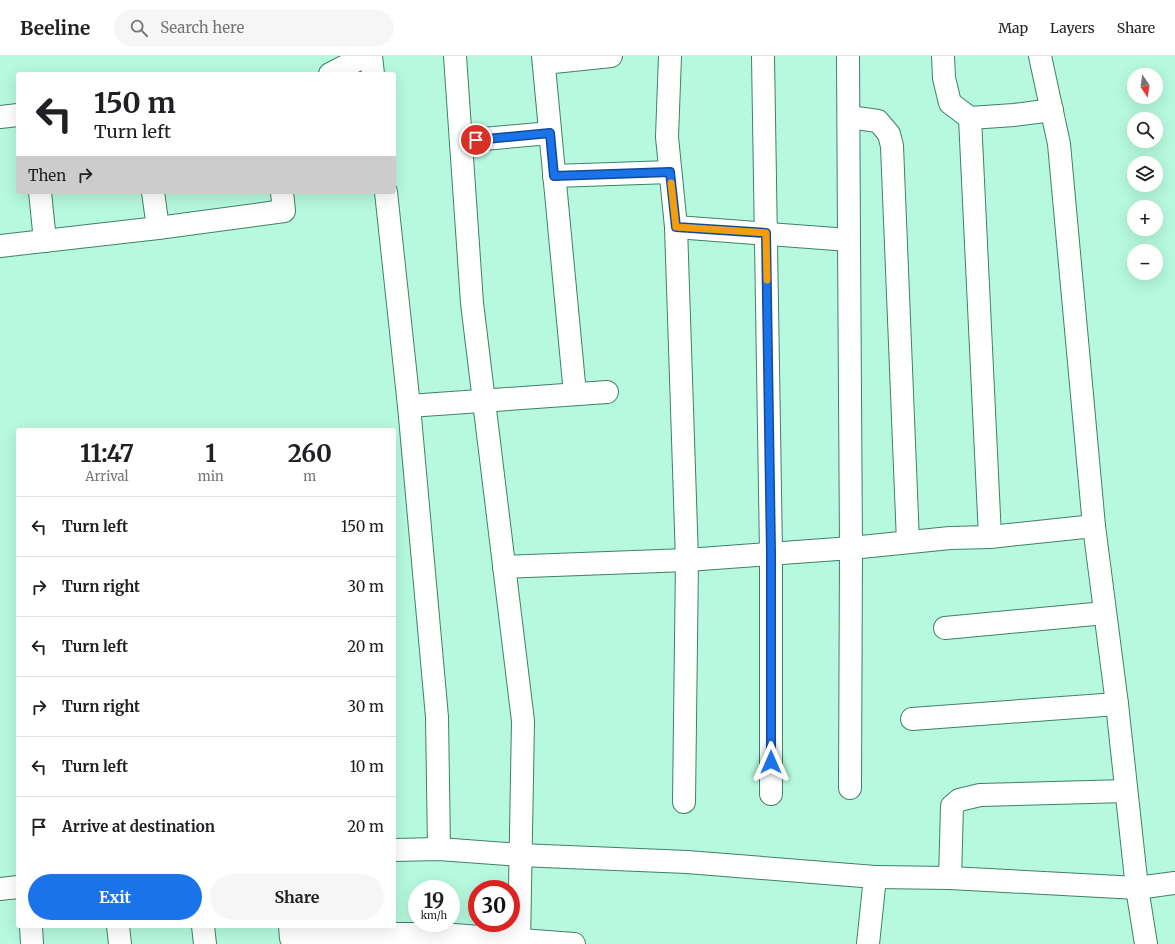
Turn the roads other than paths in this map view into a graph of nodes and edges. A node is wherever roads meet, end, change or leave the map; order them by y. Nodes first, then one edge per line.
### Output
1 (365, 56) edge
2 (371, 56) edge
3 (455, 56) edge
4 (611, 56) edge
5 (670, 56) edge
6 (763, 56) edge
7 (848, 56) edge
8 (943, 56) edge
9 (1040, 56) edge
10 (544, 59) edge
11 (334, 72) edge
12 (373, 72) edge
13 (1052, 110) junction
14 (16, 116) edge
15 (0, 117) edge
16 (850, 117) junction
17 (970, 118) junction
18 (550, 133) junction
19 (461, 141) junction
20 (670, 172) junction
21 (554, 176) junction
22 (40, 194) edge
23 (153, 194) edge
24 (282, 194) edge
25 (386, 194) edge
26 (676, 227) junction
27 (158, 228) junction
28 (766, 233) junction
29 (45, 240) junction
30 (849, 240) junction
31 (0, 246) edge
32 (607, 392) dead end
33 (576, 394) junction
34 (484, 400) junction
35 (408, 406) junction
36 (1094, 526) junction
37 (990, 537) junction
38 (908, 542) junction
39 (851, 548) junction
40 (771, 553) junction
41 (687, 560) junction
42 (504, 566) junction
43 (1105, 613) junction
44 (945, 628) dead end
45 (1117, 704) junction
46 (912, 719) dead end
47 (850, 788) dead end
48 (1126, 790) junction
49 (771, 794) dead end
50 (684, 802) dead end
51 (439, 849) junction
52 (396, 850) edge
53 (520, 855) junction
54 (875, 877) junction
55 (950, 878) junction
56 (1175, 883) edge
57 (16, 887) edge
58 (0, 888) edge
59 (1137, 888) junction
60 (31, 928) edge
61 (118, 928) edge
62 (203, 928) edge
63 (291, 936) edge
64 (519, 942) edge
65 (32, 944) edge
66 (120, 944) edge
67 (205, 944) edge
68 (574, 944) edge
69 (868, 944) edge
70 (1146, 944) edge

1 - 11 street
2 - 12 street
3 - 19 street
4 - 10 street
5 - 20 street
6 - 28 street
7 - 16 street
8 - 17 street
9 - 13 street
10 - 18 street
13 - 17 street
13 - 36 street
14 - 15 street
16 - 30 street
16 - 38 street
17 - 37 street
18 - 19 street
18 - 21 street
19 - 34 street
20 - 21 street
20 - 26 street
21 - 33 street
22 - 29 street
23 - 27 street
24 - 27 street
25 - 35 street
26 - 28 street
26 - 41 street
27 - 29 street
28 - 30 street
28 - 40 street
29 - 31 street
30 - 39 street
32 - 33 street
33 - 34 street
34 - 35 street
34 - 42 street
35 - 51 street
36 - 37 street
36 - 43 street
37 - 38 street
38 - 39 street
39 - 40 street
39 - 47 street
40 - 41 street
40 - 49 street
41 - 42 street
41 - 50 street
42 - 53 street
43 - 44 street
43 - 45 street
45 - 46 street
45 - 48 street
48 - 55 street
48 - 59 street
51 - 52 street
51 - 53 street
53 - 54 street
53 - 64 street
54 - 55 street
54 - 69 street
55 - 59 street
56 - 59 street
57 - 58 street
59 - 70 street
60 - 65 street
61 - 66 street
62 - 67 street
63 - 64 street
64 - 68 street

